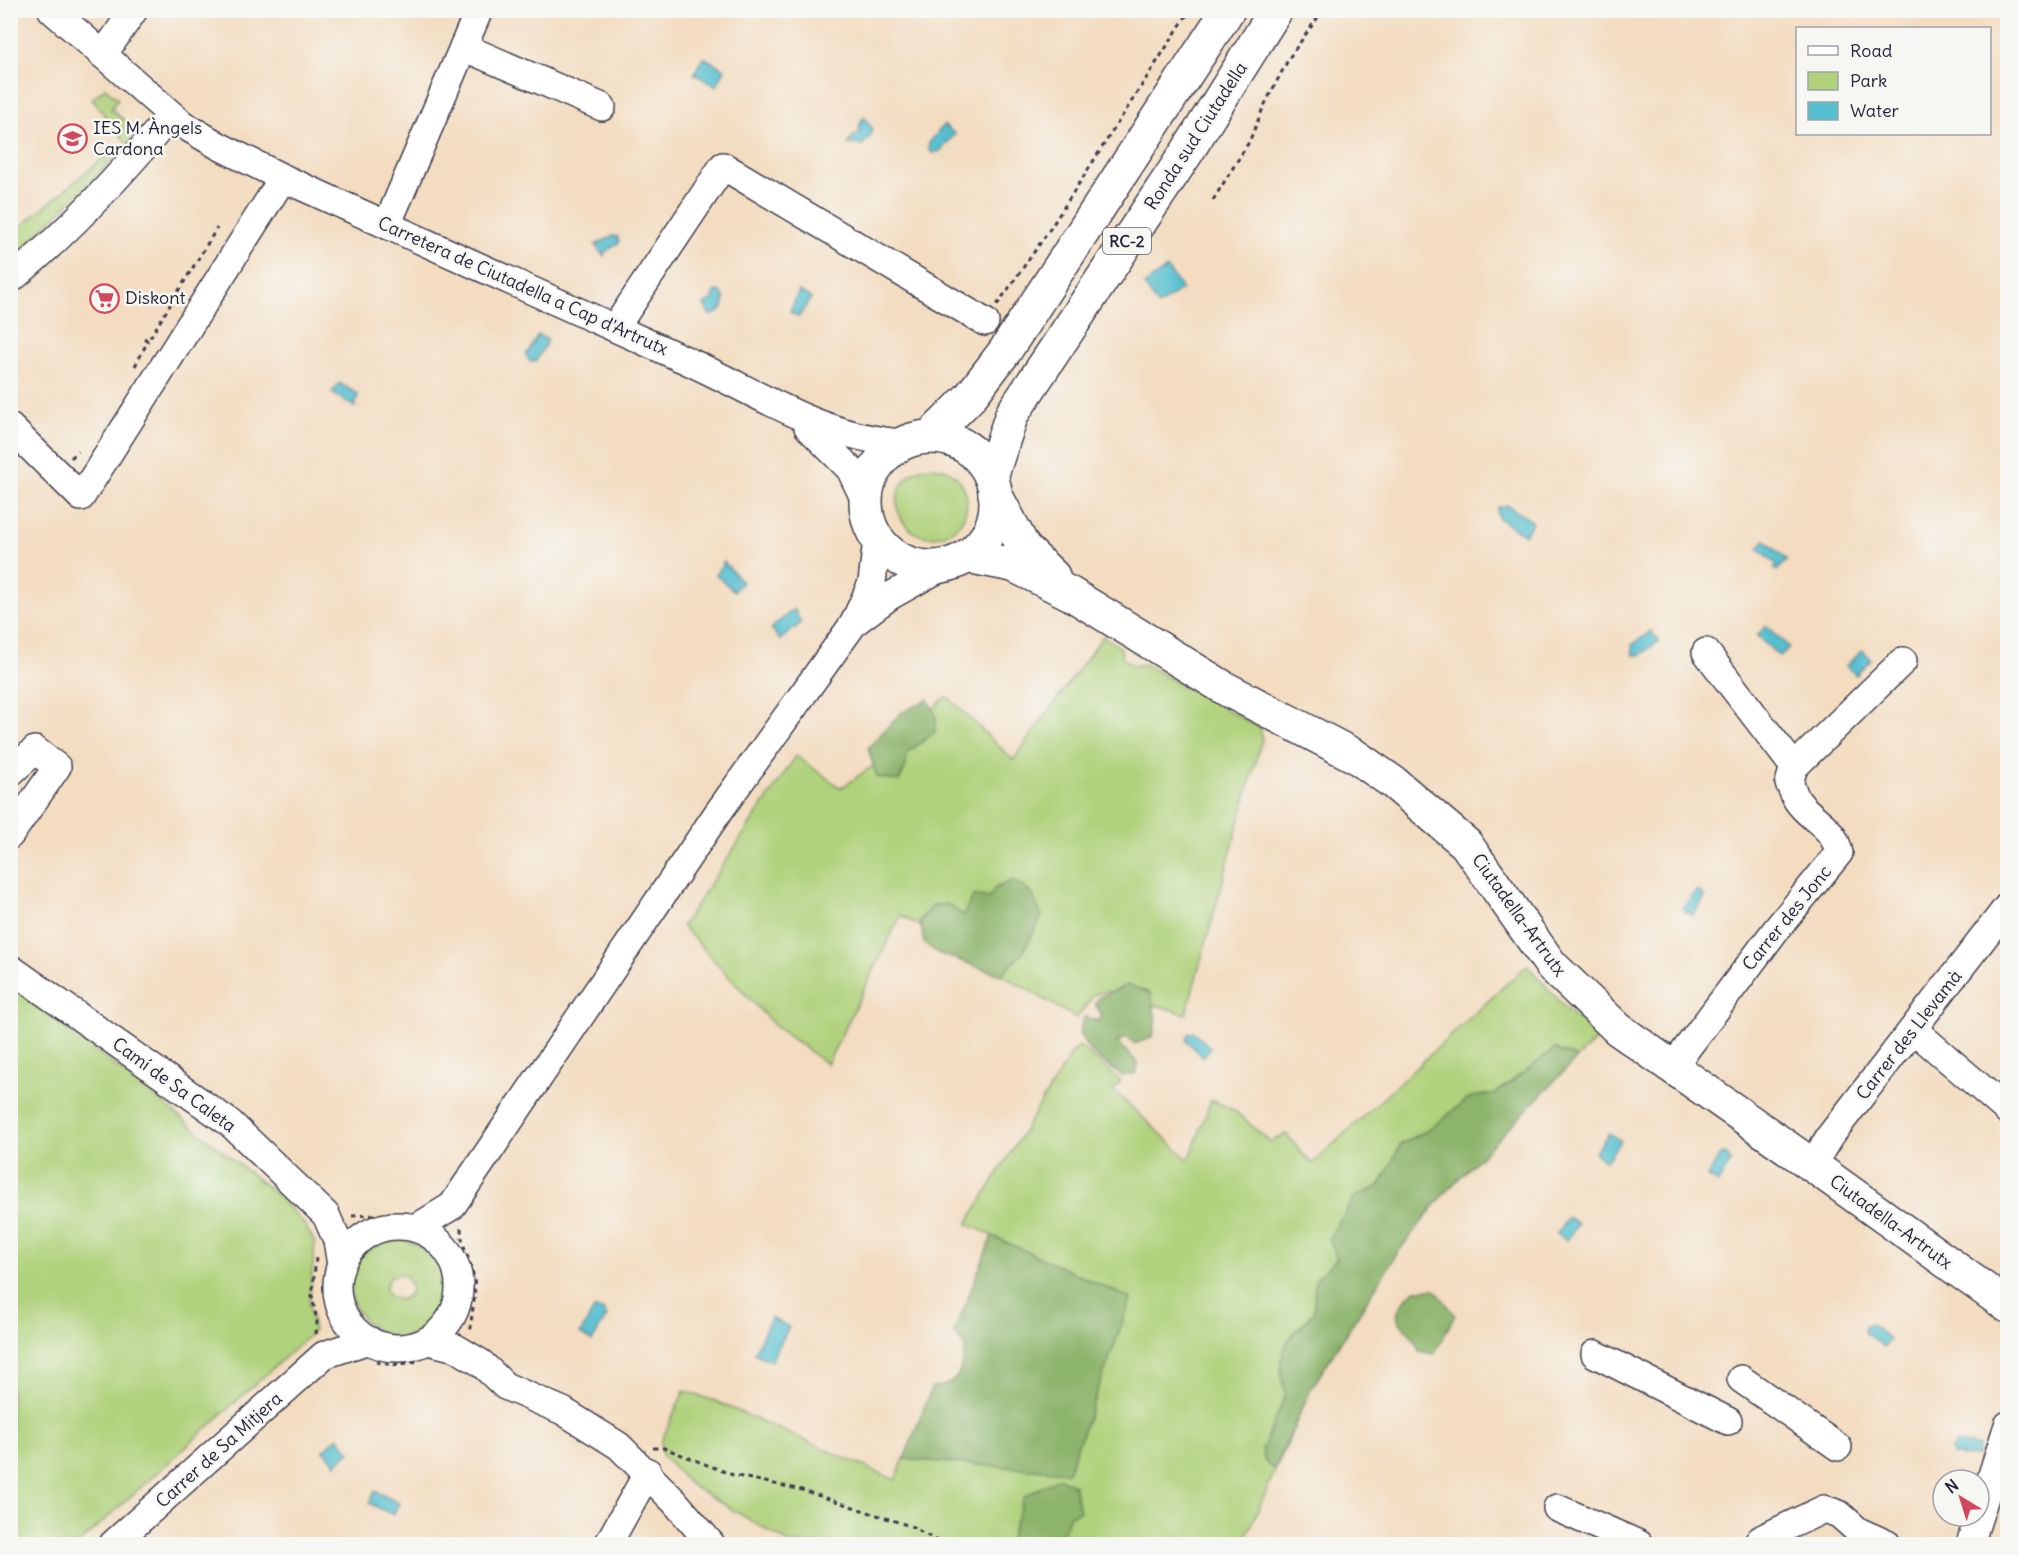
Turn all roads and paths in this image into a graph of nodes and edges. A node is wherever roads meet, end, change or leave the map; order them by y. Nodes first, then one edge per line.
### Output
1 (52, 10) edge
2 (134, 10) edge
3 (479, 10) edge
4 (1190, 10) edge
5 (1228, 10) edge
6 (1276, 10) edge
7 (1323, 10) edge
8 (464, 47) junction
9 (104, 55) junction
10 (148, 94) junction
11 (603, 107) dead end
12 (171, 115) junction
13 (250, 160) junction
14 (283, 178) junction
15 (1213, 200) dead end
16 (387, 225) junction
17 (217, 228) dead end
18 (10, 280) edge
19 (985, 322) joint
20 (615, 328) junction
21 (144, 338) dead end
22 (148, 341) junction
23 (135, 366) dead end
24 (794, 414) junction
25 (10, 427) edge
26 (917, 440) junction
27 (993, 485) junction
28 (866, 500) junction
29 (877, 539) junction
30 (955, 561) junction
31 (1071, 594) junction
32 (854, 623) junction
33 (1706, 652) dead end
34 (1903, 661) dead end
35 (1794, 767) junction
36 (10, 773) edge
37 (10, 835) edge
38 (2007, 906) edge
39 (10, 968) edge
40 (1914, 1030) junction
41 (1672, 1068) junction
42 (2007, 1111) edge
43 (1812, 1165) junction
44 (457, 1214) junction
45 (335, 1215) junction
46 (411, 1220) junction
47 (379, 1230) junction
48 (448, 1251) junction
49 (317, 1252) dead end
50 (341, 1264) junction
51 (340, 1306) junction
52 (2007, 1306) edge
53 (455, 1311) junction
54 (369, 1340) junction
55 (428, 1341) junction
56 (318, 1348) junction
57 (478, 1351) junction
58 (1595, 1354) dead end
59 (1741, 1379) dead end
60 (1728, 1421) dead end
61 (2007, 1425) edge
62 (1838, 1447) dead end
63 (649, 1460) junction
64 (1557, 1508) dead end
65 (1071, 1539) dead end
66 (113, 1545) edge
67 (609, 1545) edge
68 (711, 1545) edge
69 (942, 1545) edge
70 (1067, 1545) edge
71 (1639, 1545) edge
72 (1757, 1545) edge
73 (1887, 1545) edge
74 (1970, 1545) edge

1 - 9 street, Carretera de Ciutadella a Cap d'Artrutx
2 - 9 street
3 - 8 street
4 - 19 path
5 - 26 main road, RC-2
6 - 27 main road, Ronda sud Ciutadella / RC-2
7 - 15 path
8 - 11 street
8 - 16 street
9 - 10 street, Carretera de Ciutadella a Cap d'Artrutx
10 - 12 street, Carretera de Ciutadella a Cap d'Artrutx
10 - 13 street, Carretera de Ciutadella a Cap d'Artrutx
12 - 13 street, Carretera de Ciutadella a Cap d'Artrutx
12 - 18 street
13 - 14 street, Carretera de Ciutadella a Cap d'Artrutx
14 - 16 street, Carretera de Ciutadella a Cap d'Artrutx
14 - 25 street
16 - 20 street, Carretera de Ciutadella a Cap d'Artrutx
17 - 22 path
19 - 20 street
20 - 24 street, Carretera de Ciutadella a Cap d'Artrutx
21 - 22 path
22 - 23 path
24 - 26 street, Carretera de Ciutadella a Cap d'Artrutx
24 - 28 street, Carretera de Ciutadella a Cap d'Artrutx
26 - 27 main road
26 - 28 main road, RC-2
27 - 30 main road, RC-2
27 - 31 main road, Ciutadella-Artrutx
28 - 29 main road, RC-2
29 - 30 main road, RC-2
29 - 32 street
30 - 31 main road, Ciutadella-Artrutx
30 - 32 street
31 - 41 main road, Ciutadella-Artrutx
32 - 44 street
33 - 35 street
34 - 35 street
35 - 41 street, Carrer des Jonc
36 - 37 street
38 - 40 street, Carrer des Llevamà
39 - 45 street, Camí de Sa Caleta
40 - 42 street
40 - 43 street, Carrer des Llevamà
41 - 43 main road, Ciutadella-Artrutx
43 - 52 main road, Ciutadella-Artrutx
44 - 46 street
44 - 48 street
44 - 57 path
45 - 46 path
45 - 47 street, Camí de Sa Caleta
45 - 50 street, Camí de Sa Caleta
46 - 47 street
46 - 48 street
47 - 50 street
48 - 53 street
49 - 56 path
50 - 51 street
51 - 54 street
51 - 56 street, Carrer de Sa Mitjera
53 - 55 street
53 - 57 street
54 - 55 street
54 - 56 street, Carrer de Sa Mitjera
55 - 57 street
56 - 66 street, Carrer de Sa Mitjera
57 - 63 street
58 - 60 street
59 - 62 street
61 - 74 street
63 - 67 street
63 - 68 street
63 - 69 path
64 - 71 street
65 - 70 path
72 - 73 street

